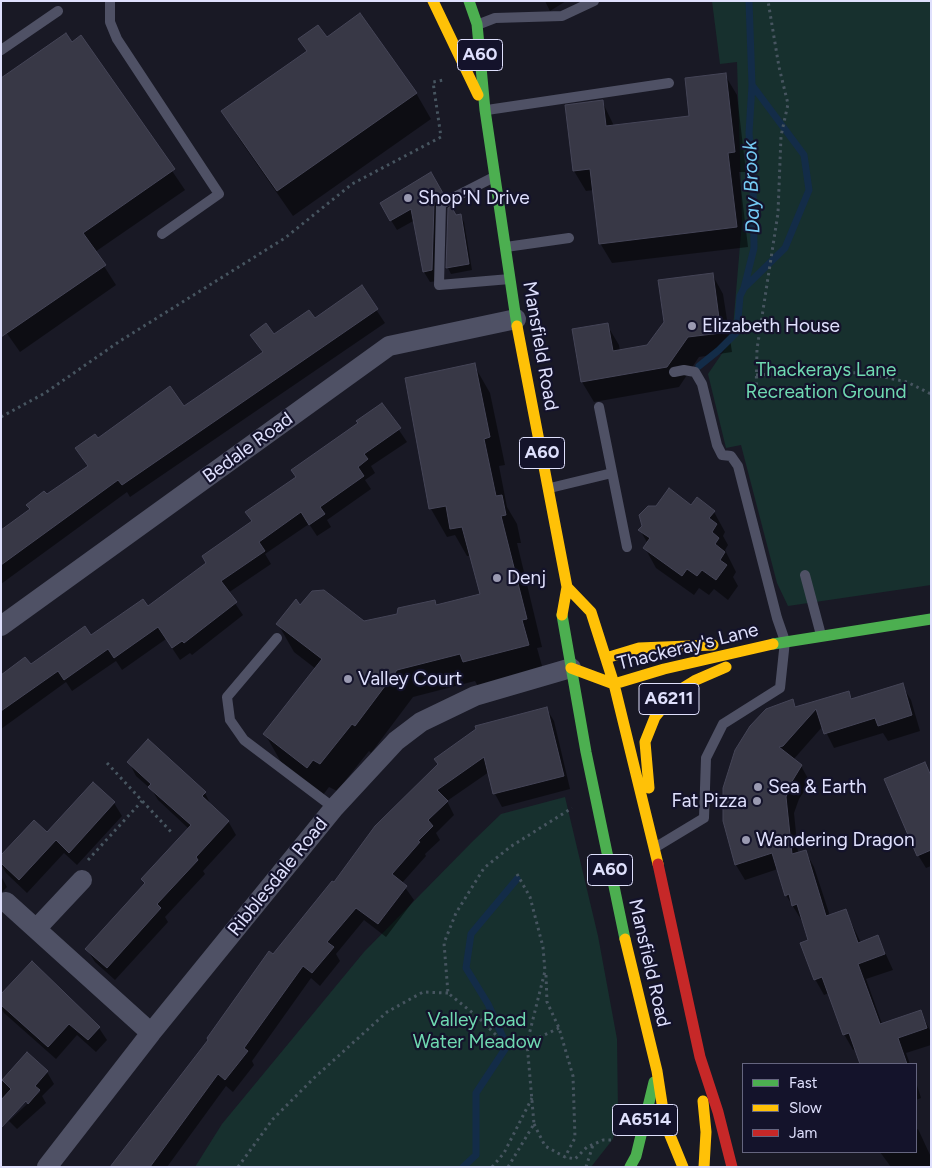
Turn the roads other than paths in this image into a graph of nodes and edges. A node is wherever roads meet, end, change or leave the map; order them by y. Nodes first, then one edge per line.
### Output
1 (110, 1) edge
2 (432, 1) edge
3 (469, 1) edge
4 (594, 1) edge
5 (58, 11) dead end
6 (478, 24) junction
7 (456, 32) junction
8 (1, 49) edge
9 (669, 83) dead end
10 (485, 110) junction
11 (496, 176) junction
12 (162, 234) dead end
13 (569, 238) dead end
14 (506, 247) junction
15 (511, 279) junction
16 (516, 319) junction
17 (674, 372) dead end
18 (599, 407) dead end
19 (612, 473) junction
20 (549, 489) junction
21 (627, 548) dead end
22 (805, 576) dead end
23 (567, 587) junction
24 (931, 619) edge
25 (1, 626) edge
26 (821, 636) junction
27 (277, 638) dead end
28 (785, 641) junction
29 (591, 662) junction
30 (614, 684) junction
31 (334, 808) junction
32 (649, 821) junction
33 (655, 848) junction
34 (82, 880) road end
35 (6, 902) dead end
36 (36, 929) junction
37 (151, 1033) junction
38 (700, 1058) junction
39 (657, 1071) junction
40 (47, 1167) edge
41 (630, 1167) edge
42 (683, 1167) edge
43 (704, 1167) edge
44 (732, 1167) edge

1 - 12 lane
2 - 7 main road, Mansfield Road / A60
3 - 6 main road, Mansfield Road / A60
4 - 6 lane
5 - 8 lane
6 - 7 lane
6 - 10 main road, Mansfield Road / A60
7 - 10 main road, Mansfield Road / A60
9 - 10 lane
10 - 11 main road, Mansfield Road / A60
11 - 14 main road, Mansfield Road / A60
11 - 15 lane
13 - 14 lane
14 - 15 main road, Mansfield Road / A60
15 - 16 main road, Mansfield Road / A60
16 - 20 main road, Mansfield Road / A60
16 - 25 street, Bedale Road
17 - 28 lane
18 - 19 lane
19 - 20 lane
19 - 21 lane
20 - 23 main road, Mansfield Road / A60
22 - 26 lane
23 - 29 main road, Mansfield Road / A60
23 - 29 main road, Mansfield Road / A60
24 - 26 main road, Thackeray's Lane / A6211
26 - 28 main road, Thackeray's Lane / A6211
27 - 31 lane
28 - 29 main road, Thackeray's Lane / A6211
28 - 30 main road, Thackeray's Lane / A6211
28 - 32 main road, Thackeray's Lane / A6211
28 - 33 lane
29 - 30 main road, Thackeray's Lane / A6211
29 - 30 main road, Mansfield Road / A60
29 - 31 street, Ribblesdale Road
29 - 39 main road, Mansfield Road / A60
30 - 32 main road, Mansfield Road / A60
31 - 37 street, Ribblesdale Road
32 - 33 main road, Mansfield Road / A60
33 - 38 main road, Mansfield Road / A60
34 - 36 street
35 - 36 street
36 - 37 street
37 - 40 street, Ribblesdale Road
38 - 43 main road, Mansfield Road / A60
38 - 44 main road, Mansfield Road / A60
39 - 41 main road, A6514
39 - 42 main road, Mansfield Road / A60

